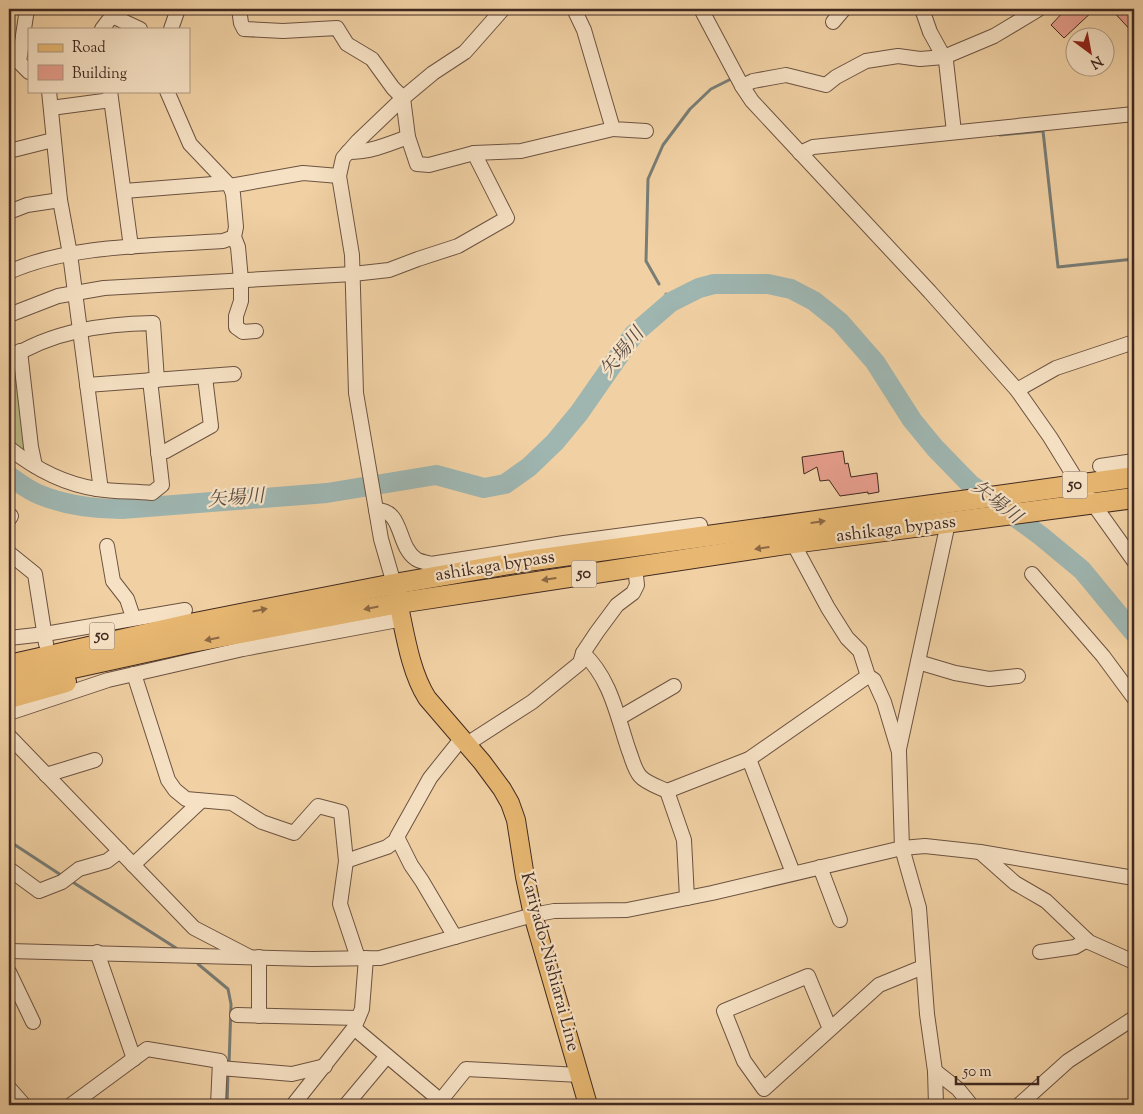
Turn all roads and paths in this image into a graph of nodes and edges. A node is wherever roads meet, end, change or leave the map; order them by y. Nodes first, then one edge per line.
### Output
1 (27, 9) edge
2 (178, 9) edge
3 (239, 9) edge
4 (503, 9) edge
5 (574, 9) edge
6 (701, 9) edge
7 (844, 9) edge
8 (922, 9) edge
9 (1039, 9) edge
10 (833, 22) dead end
11 (103, 28) edge
12 (138, 28) edge
13 (171, 28) edge
14 (944, 57) junction
15 (28, 71) edge
16 (742, 86) junction
17 (49, 92) edge
18 (167, 92) edge
19 (110, 96) edge
20 (403, 98) junction
21 (51, 108) junction
22 (1134, 114) edge
23 (613, 129) junction
24 (646, 131) dead end
25 (954, 132) junction
26 (408, 137) junction
27 (53, 140) junction
28 (9, 151) edge
29 (348, 152) junction
30 (474, 153) junction
31 (800, 153) junction
32 (339, 176) junction
33 (228, 184) junction
34 (124, 192) junction
35 (60, 200) junction
36 (9, 212) edge
37 (234, 236) junction
38 (131, 247) junction
39 (70, 254) junction
40 (9, 272) edge
41 (353, 274) junction
42 (241, 280) junction
43 (75, 292) junction
44 (9, 315) edge
45 (80, 330) junction
46 (256, 331) dead end
47 (1134, 342) edge
48 (15, 355) edge
49 (234, 374) dead end
50 (205, 377) junction
51 (154, 380) junction
52 (87, 385) junction
53 (1016, 390) junction
54 (9, 448) edge
55 (158, 453) junction
56 (1134, 461) edge
57 (35, 466) junction
58 (1100, 466) dead end
59 (1134, 477) edge
60 (1079, 484) junction
61 (97, 489) junction
62 (1134, 498) edge
63 (375, 503) junction
64 (1094, 503) junction
65 (948, 523) junction
66 (703, 538) junction
67 (793, 543) junction
68 (107, 546) dead end
69 (9, 553) edge
70 (1133, 557) edge
71 (635, 566) junction
72 (1032, 574) dead end
73 (398, 602) junction
74 (190, 616) junction
75 (133, 618) junction
76 (9, 638) edge
77 (45, 639) junction
78 (187, 643) junction
79 (9, 651) edge
80 (583, 653) junction
81 (69, 660) junction
82 (918, 662) junction
83 (9, 665) edge
84 (134, 674) junction
85 (868, 676) junction
86 (1018, 676) dead end
87 (9, 682) edge
88 (674, 686) dead end
89 (9, 698) edge
90 (1134, 698) edge
91 (9, 713) edge
92 (619, 718) junction
93 (9, 736) edge
94 (465, 741) junction
95 (899, 752) junction
96 (749, 759) junction
97 (95, 760) dead end
98 (46, 774) junction
99 (667, 791) junction
100 (201, 800) junction
101 (398, 839) junction
102 (902, 848) junction
103 (120, 851) junction
104 (980, 852) junction
105 (346, 860) junction
106 (133, 865) junction
107 (820, 867) junction
108 (9, 869) edge
109 (793, 873) junction
110 (1134, 878) edge
111 (687, 898) junction
112 (533, 915) junction
113 (840, 920) dead end
114 (455, 937) junction
115 (1087, 940) junction
116 (10, 948) edge
117 (97, 952) junction
118 (1040, 952) dead end
119 (255, 957) junction
120 (362, 958) junction
121 (1134, 962) edge
122 (924, 967) junction
123 (9, 972) edge
124 (237, 1015) dead end
125 (259, 1016) junction
126 (1134, 1018) edge
127 (33, 1022) dead end
128 (356, 1023) junction
129 (830, 1029) junction
130 (387, 1056) junction
131 (134, 1058) junction
132 (325, 1066) junction
133 (220, 1068) junction
134 (935, 1071) junction
135 (580, 1075) junction
136 (9, 1088) edge
137 (439, 1103) edge
138 (24, 1105) edge
139 (70, 1105) edge
140 (218, 1105) edge
141 (293, 1105) edge
142 (346, 1105) edge
143 (588, 1105) edge
144 (936, 1105) edge
145 (971, 1105) edge
146 (1019, 1105) edge

1 - 15 street
2 - 13 street
3 - 20 street
4 - 20 street
5 - 23 street
6 - 16 street
7 - 10 street
8 - 14 street
9 - 14 street
11 - 12 street
14 - 16 street
14 - 25 street
16 - 31 street
17 - 21 street
18 - 33 street
19 - 21 street
19 - 34 street
20 - 26 street
20 - 29 street
21 - 27 street
22 - 25 street
23 - 24 street
23 - 30 street
25 - 31 street
26 - 29 street
26 - 30 street
27 - 28 street
27 - 35 street
29 - 32 street
30 - 41 street
31 - 53 street
32 - 33 street
32 - 41 street
33 - 34 street
33 - 37 street
34 - 38 street
35 - 36 street
35 - 39 street
37 - 38 street
37 - 42 street
38 - 39 street
39 - 40 street
39 - 43 street
41 - 42 street
41 - 63 street
42 - 43 street
42 - 46 street
43 - 44 street
43 - 45 street
45 - 48 street
45 - 51 street
45 - 52 street
47 - 53 street
48 - 57 street
49 - 50 street
50 - 51 street
50 - 55 street
51 - 52 street
51 - 55 street
52 - 61 street
53 - 60 street
54 - 57 street
55 - 61 street
56 - 58 street
57 - 61 street
59 - 60 highway, ashikaga bypass / 50
60 - 64 street
66 -> 60 highway, ashikaga bypass / 50
62 - 64 highway, ashikaga bypass / 50
63 - 66 street
63 - 73 street
64 - 65 highway, ashikaga bypass / 50
64 - 70 street
65 - 67 highway, ashikaga bypass / 50
65 - 82 street
66 - 73 highway, ashikaga bypass / 50
67 -> 71 highway, ashikaga bypass / 50
67 - 85 street
68 - 75 street
69 - 77 street
71 -> 73 highway, ashikaga bypass / 50
71 - 80 street
72 - 90 street
74 -> 73 highway, ashikaga bypass / 50
73 -> 78 highway, ashikaga bypass / 50
73 - 84 street
73 - 94 main road, Kariyado-Nishiarai Line
74 - 75 street
74 - 77 highway, 50
74 - 81 highway, ashikaga bypass / 50
75 - 77 street
76 - 77 street
77 - 79 highway, 50
78 - 81 highway, ashikaga bypass / 50
78 - 89 highway, 50
80 - 92 street
80 - 94 street
81 - 83 highway, ashikaga bypass / 50
81 - 87 highway, ashikaga bypass / 50
82 - 86 street
82 - 95 street
84 - 91 street
84 - 100 street
85 - 95 street
85 - 96 street
88 - 92 street
92 - 99 street
93 - 98 street
94 - 101 street
94 - 112 main road, Kariyado-Nishiarai Line
95 - 102 street
96 - 99 street
96 - 109 street
97 - 98 street
98 - 103 street
99 - 111 street
100 - 105 street
100 - 106 street
101 - 105 street
101 - 114 street
102 - 104 street
102 - 107 street
102 - 122 street
103 - 106 street
103 - 108 street
104 - 110 street
104 - 115 street
105 - 120 street
106 - 119 street
107 - 109 street
107 - 113 street
109 - 111 street
111 - 112 street
112 - 114 street
112 - 135 main road, Kariyado-Nishiarai Line
114 - 120 street
115 - 118 street
115 - 121 street
116 - 117 street
117 - 119 street
117 - 131 street
119 - 120 street
119 - 125 street
120 - 128 street
122 - 129 street
122 - 134 street
123 - 127 street
124 - 125 street
125 - 128 street
126 - 146 street
128 - 130 street
128 - 132 street
129 - 129 street
130 - 137 street
130 - 142 street
131 - 133 street
131 - 139 street
132 - 133 street
132 - 141 street
133 - 140 street
134 - 144 street
134 - 145 street
135 - 137 street
135 - 143 main road, Kariyado-Nishiarai Line
136 - 138 street

